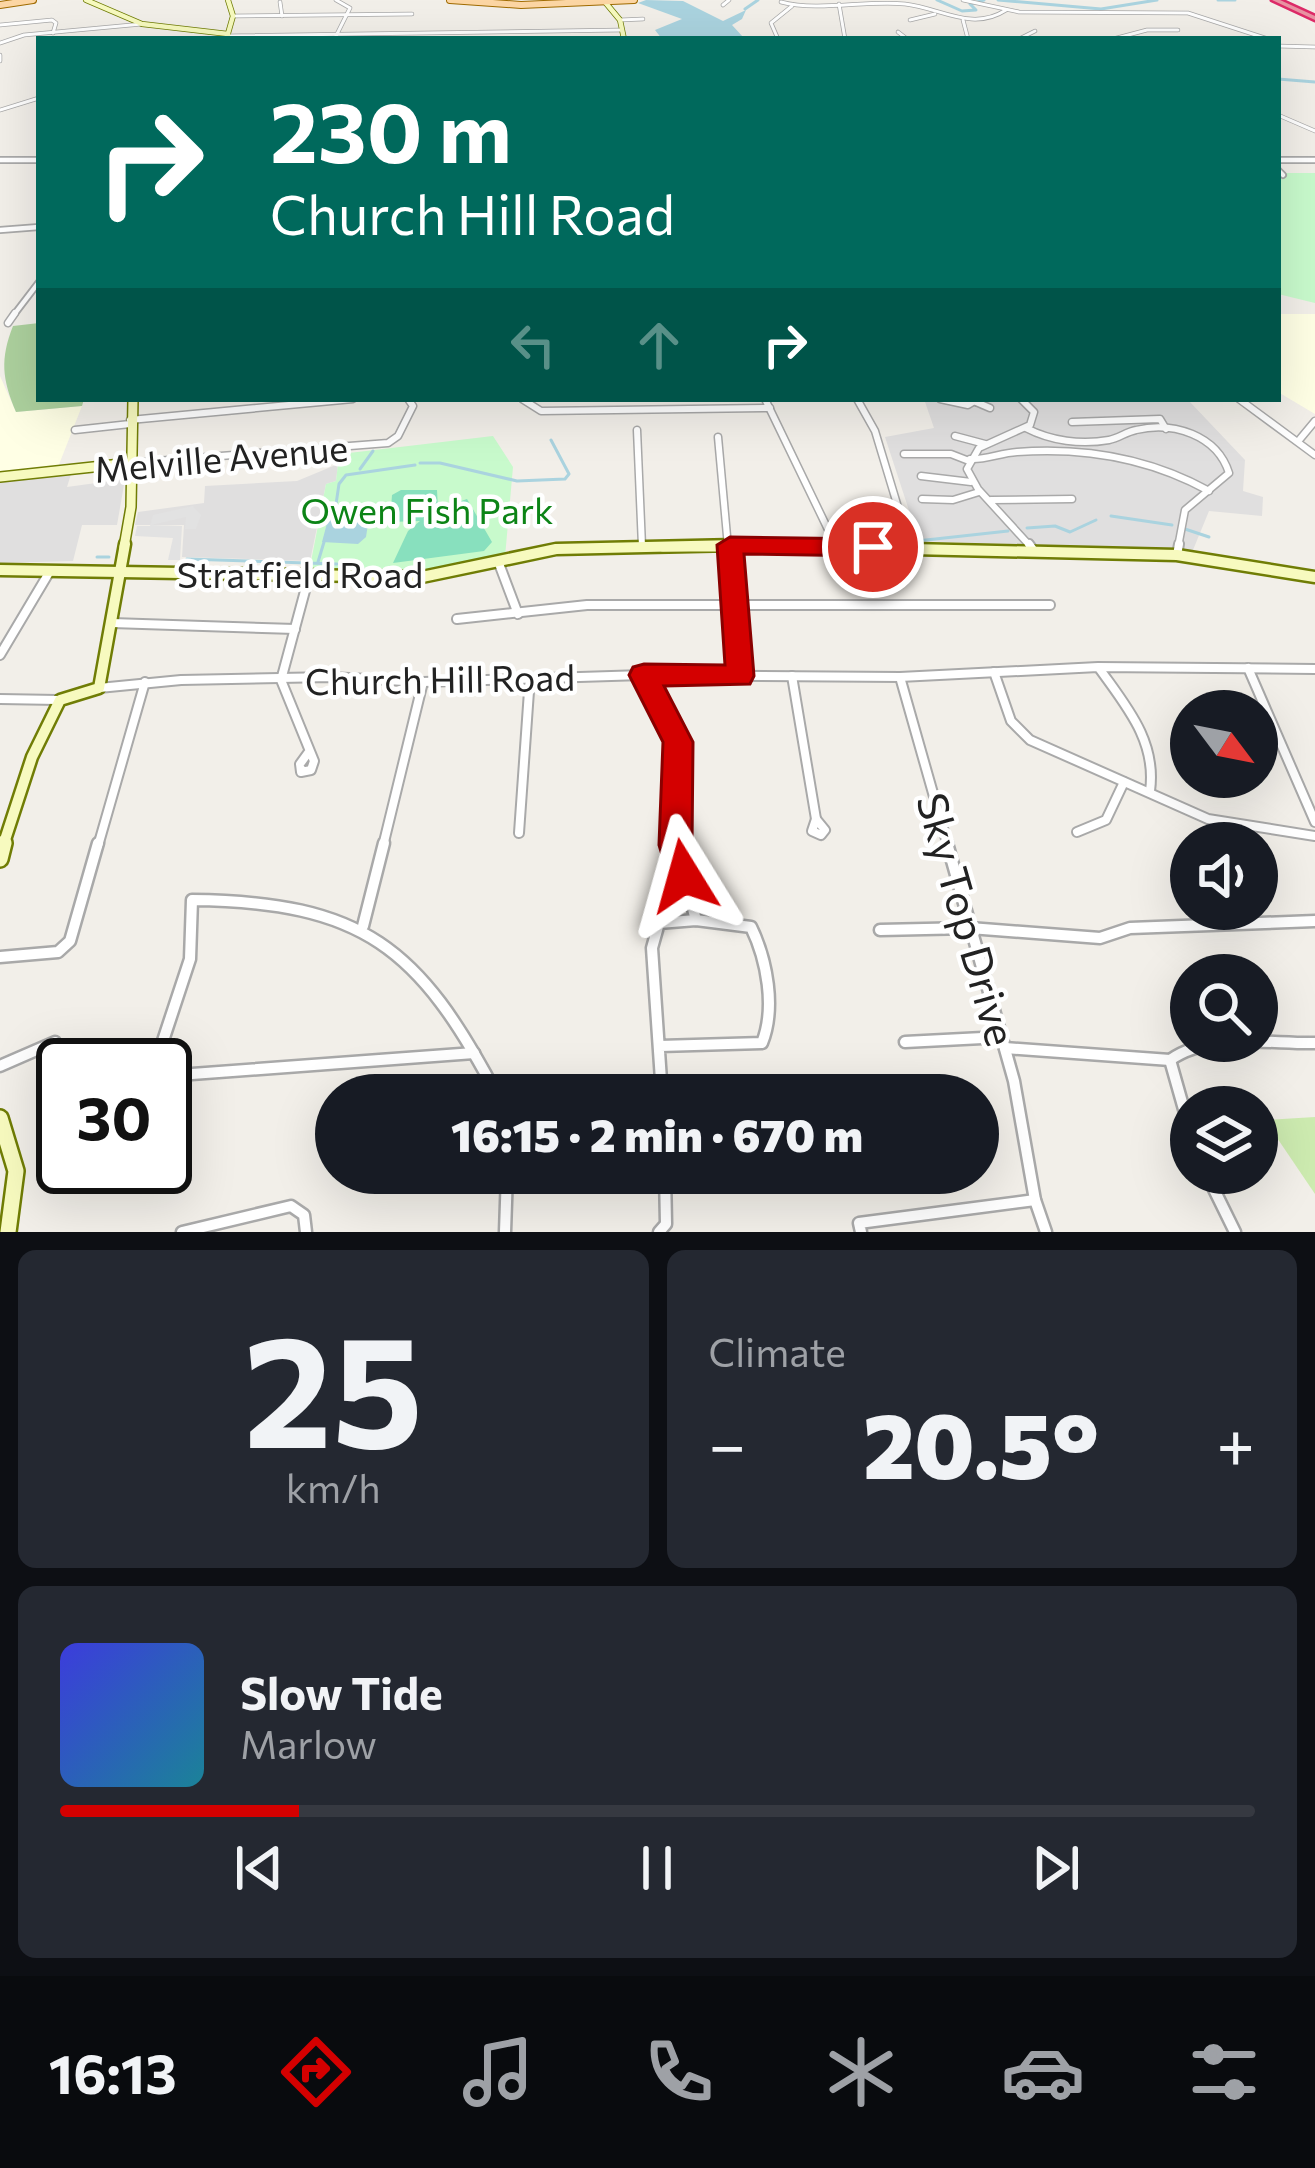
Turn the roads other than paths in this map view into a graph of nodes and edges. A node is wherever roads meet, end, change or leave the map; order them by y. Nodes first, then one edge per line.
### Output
1 (33, 0) edge
2 (86, 0) edge
3 (228, 0) edge
4 (336, 0) edge
5 (450, 0) edge
6 (634, 0) edge
7 (602, 1) edge
8 (1280, 1) edge
9 (280, 2) edge
10 (781, 2) edge
11 (869, 2) edge
12 (969, 2) edge
13 (839, 4) junction
14 (0, 5) edge
15 (793, 5) junction
16 (1006, 10) junction
17 (349, 14) junction
18 (412, 14) dead end
19 (937, 14) junction
20 (1313, 15) edge
21 (232, 16) junction
22 (283, 16) junction
23 (620, 20) junction
24 (643, 20) dead end
25 (910, 20) dead end
26 (963, 20) junction
27 (142, 24) junction
28 (0, 25) edge
29 (622, 30) junction
30 (1178, 30) dead end
31 (88, 31) junction
32 (898, 32) dead end
33 (1035, 32) dead end
34 (53, 33) junction
35 (228, 34) edge
36 (39, 36) edge
37 (84, 36) edge
38 (299, 36) edge
39 (336, 36) edge
40 (376, 36) edge
41 (623, 36) edge
42 (777, 36) edge
43 (844, 36) edge
44 (904, 36) edge
45 (967, 36) edge
46 (1026, 36) edge
47 (1124, 36) edge
48 (1262, 36) edge
49 (36, 37) edge
50 (0, 44) edge
51 (1281, 45) edge
52 (1315, 47) edge
53 (36, 100) edge
54 (27, 104) junction
55 (36, 107) edge
56 (0, 110) edge
57 (1281, 116) edge
58 (1315, 131) edge
59 (0, 160) edge
60 (36, 160) edge
61 (1281, 160) edge
62 (1315, 160) edge
63 (36, 227) edge
64 (0, 230) edge
65 (36, 286) edge
66 (28, 296) junction
67 (36, 296) edge
68 (8, 323) dead end
69 (133, 402) edge
70 (325, 402) edge
71 (410, 402) edge
72 (527, 402) edge
73 (766, 402) edge
74 (859, 402) edge
75 (979, 402) edge
76 (1024, 402) edge
77 (1244, 402) edge
78 (990, 408) dead end
79 (770, 409) junction
80 (1118, 420) junction
81 (1315, 421) edge
82 (130, 422) junction
83 (1072, 422) dead end
84 (1026, 428) junction
85 (1166, 429) junction
86 (75, 430) dead end
87 (637, 430) dead end
88 (1130, 430) junction
89 (956, 436) dead end
90 (718, 437) dead end
91 (1300, 439) junction
92 (986, 444) junction
93 (904, 454) dead end
94 (1315, 455) edge
95 (970, 460) junction
96 (130, 464) junction
97 (922, 476) dead end
98 (0, 477) edge
99 (971, 482) junction
100 (1209, 491) junction
101 (979, 492) junction
102 (1072, 499) dead end
103 (922, 500) dead end
104 (990, 500) junction
105 (730, 545) junction
106 (642, 546) junction
107 (836, 546) junction
108 (910, 548) junction
109 (1034, 550) junction
110 (1177, 555) junction
111 (498, 561) junction
112 (0, 570) edge
113 (50, 571) junction
114 (120, 571) junction
115 (309, 576) junction
116 (1315, 578) edge
117 (734, 605) junction
118 (1050, 605) dead end
119 (518, 614) junction
120 (457, 620) dead end
121 (112, 623) junction
122 (295, 629) junction
123 (0, 656) edge
124 (1098, 667) junction
125 (1248, 668) junction
126 (1315, 669) edge
127 (994, 672) junction
128 (644, 675) junction
129 (530, 676) junction
130 (740, 676) junction
131 (792, 676) junction
132 (900, 676) junction
133 (281, 680) junction
134 (145, 682) junction
135 (423, 682) junction
136 (99, 688) junction
137 (0, 699) edge
138 (60, 700) junction
139 (308, 753) dead end
140 (1124, 782) junction
141 (1150, 791) junction
142 (816, 819) dead end
143 (1315, 822) edge
144 (1077, 832) dead end
145 (519, 833) dead end
146 (1315, 836) edge
147 (3, 837) edge
148 (0, 859) edge
149 (696, 920) junction
150 (1315, 921) edge
151 (363, 926) junction
152 (970, 928) junction
153 (880, 930) dead end
154 (0, 957) edge
155 (164, 1038) edge
156 (905, 1042) dead end
157 (1004, 1043) junction
158 (1278, 1043) edge
159 (1315, 1043) edge
160 (660, 1046) junction
161 (36, 1051) edge
162 (474, 1053) junction
163 (1170, 1060) edge
164 (0, 1066) edge
165 (192, 1074) edge
166 (486, 1074) edge
167 (661, 1074) edge
168 (0, 1118) edge
169 (506, 1194) edge
170 (665, 1194) edge
171 (1216, 1194) edge
172 (1034, 1200) junction
173 (8, 1232) edge
174 (182, 1232) edge
175 (306, 1232) edge
176 (505, 1232) edge
177 (659, 1232) edge
178 (861, 1232) edge
179 (1046, 1232) edge
180 (1235, 1232) edge

1 - 14 main road
2 - 27 main road
3 - 21 main road
4 - 17 street
5 - 7 main road
6 - 7 main road
7 - 23 main road
8 - 20 highway
9 - 22 street
10 - 15 street
11 - 13 street
11 - 19 street
12 - 16 street
13 - 15 street
13 - 43 street
15 - 42 street
16 - 26 street
16 - 48 street
17 - 18 street
17 - 22 street
17 - 39 street
19 - 25 street
19 - 26 street
21 - 22 street
21 - 35 main road
23 - 24 street
23 - 29 main road
26 - 45 street
27 - 31 street
27 - 35 main road
28 - 34 street
29 - 40 street
29 - 41 main road
30 - 47 street
31 - 34 street
31 - 37 street
32 - 44 street
33 - 46 street
34 - 36 street
35 - 38 street
49 - 50 street
51 - 52 street
53 - 54 street
54 - 55 street
54 - 56 street
57 - 58 street
59 - 60 street
61 - 62 street
63 - 64 street
65 - 66 street
66 - 67 street
66 - 68 street
69 - 82 main road
70 - 82 street, Melville Avenue
71 - 96 street, Melville Avenue
72 - 79 street
73 - 79 street
74 - 108 street
75 - 78 street
76 - 84 street
77 - 91 street
79 - 107 street
80 - 83 street
80 - 85 street
80 - 88 street
81 - 91 street
82 - 86 street, Melville Avenue
82 - 96 main road
84 - 88 street
84 - 92 street
85 - 88 street
85 - 100 street
87 - 106 street
89 - 92 street
90 - 105 street
91 - 94 street
92 - 95 street
93 - 95 street
95 - 99 street
95 - 100 street
96 - 98 main road, Melville Avenue
96 - 114 main road
97 - 99 street
99 - 101 street
100 - 110 street
101 - 103 street
101 - 104 street
102 - 104 street
104 - 109 street
105 - 106 main road, Stratfield Road
105 - 107 main road, Stratfield Road
105 - 117 street
106 - 111 main road, Stratfield Road
107 - 108 main road, Stratfield Road
108 - 109 main road, Stratfield Road
109 - 110 main road, Stratfield Road
110 - 116 main road, Stratfield Road
111 - 115 main road, Stratfield Road
111 - 119 street
112 - 113 main road, Stratfield Road
113 - 114 main road, Stratfield Road
113 - 123 street
114 - 115 main road, Stratfield Road
114 - 121 main road
115 - 122 street
117 - 118 street
117 - 119 street
117 - 130 street
119 - 120 street
121 - 122 street
121 - 136 main road
122 - 133 street
124 - 125 street, Church Hill Road
124 - 127 street, Church Hill Road
124 - 141 street
125 - 126 street, Church Hill Road
125 - 143 street
127 - 132 street, Church Hill Road
127 - 140 street
128 - 129 street, Church Hill Road
128 - 130 street, Church Hill Road
128 - 149 street
129 - 135 street, Church Hill Road
129 - 145 street
130 - 131 street, Church Hill Road
131 - 132 street, Church Hill Road
131 - 142 street
132 - 152 street, Sky Top Drive
133 - 134 street, Church Hill Road
133 - 135 street, Church Hill Road
133 - 139 street
134 - 136 street, Church Hill Road
134 - 154 street
135 - 151 street
136 - 138 main road, Church Hill Road
137 - 138 street, Church Hill Road
138 - 147 main road
140 - 141 street
140 - 144 street
141 - 146 street
147 - 148 main road
149 - 160 street
149 - 160 street
150 - 152 street
151 - 155 street
151 - 162 street
152 - 153 street
152 - 157 street, Sky Top Drive
156 - 157 street
157 - 163 street
157 - 172 street, Sky Top Drive
158 - 159 street
160 - 167 street
161 - 164 street
162 - 165 street
162 - 166 street
168 - 173 main road
169 - 176 street
170 - 177 street
171 - 180 street
172 - 178 street
172 - 179 street, Sky Top Drive
174 - 175 street

